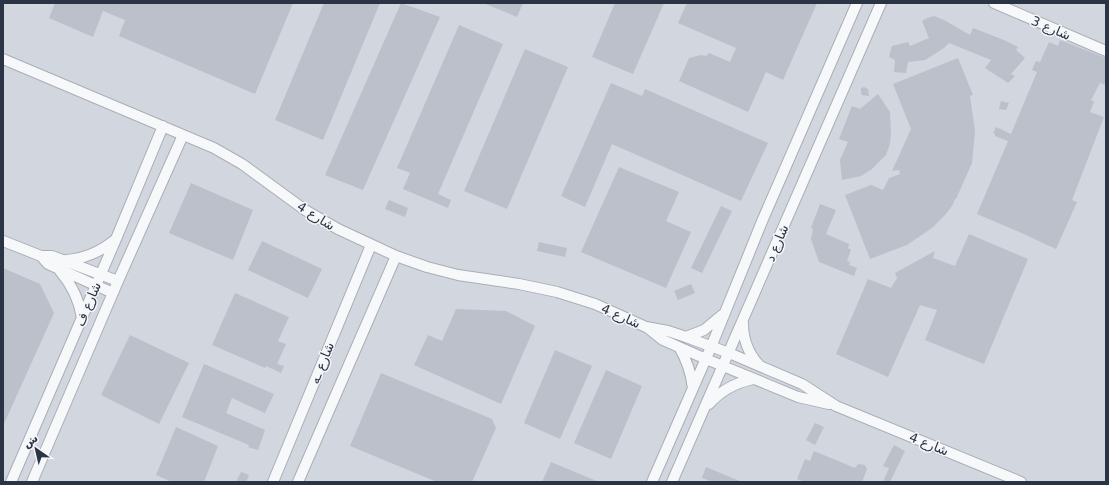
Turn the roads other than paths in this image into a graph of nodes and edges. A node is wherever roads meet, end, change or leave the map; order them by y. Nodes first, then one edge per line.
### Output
1 (857, 3) edge
2 (881, 3) edge
3 (985, 3) edge
4 (995, 4) edge
5 (1106, 51) edge
6 (3, 59) edge
7 (163, 126) junction
8 (183, 135) junction
9 (116, 239) junction
10 (3, 240) edge
11 (371, 245) junction
12 (396, 256) junction
13 (60, 265) junction
14 (100, 274) junction
15 (118, 281) junction
16 (96, 285) junction
17 (113, 293) junction
18 (726, 310) junction
19 (82, 318) junction
20 (742, 322) junction
21 (646, 327) junction
22 (686, 337) junction
23 (711, 346) junction
24 (679, 347) junction
25 (729, 353) junction
26 (706, 359) junction
27 (723, 366) junction
28 (762, 367) junction
29 (753, 379) junction
30 (693, 389) junction
31 (836, 406) junction
32 (704, 410) junction
33 (11, 482) edge
34 (32, 482) edge
35 (273, 482) edge
36 (298, 482) edge
37 (652, 482) edge
38 (672, 482) edge
39 (1021, 482) edge

1 - 18 street, شارع د
2 - 20 street, شارع د
3 - 4 street, شارع 3
4 - 5 street, شارع 3
6 - 7 street, شارع 4
7 - 8 street, شارع 4
7 - 9 street, شارع ف
8 - 11 street, شارع 4
8 - 15 street, شارع ف
9 - 13 street
9 - 14 street, شارع ف
10 - 13 street
11 - 12 street, شارع 4
11 - 35 street, شارع ـه
12 - 21 street, شارع 4
12 - 36 street, شارع ـه
13 - 14 street
13 - 16 street
13 - 19 street
14 - 15 street
14 - 16 street, شارع ف
15 - 17 street, شارع ف
16 - 17 street
16 - 19 street, شارع ف
17 - 34 street, شارع ف
18 - 22 street
18 - 23 street, شارع د
19 - 33 street, شارع ف
20 - 25 street, شارع د
20 - 28 street
21 - 22 street, شارع 4
21 - 24 street, شارع 4
22 - 23 street, شارع 4
23 - 25 street, شارع 4
23 - 26 street, شارع د
24 - 26 street, شارع 4
24 - 30 street
25 - 27 street, شارع د
25 - 28 street, شارع 4
26 - 27 street, شارع 4
26 - 30 street, شارع د
27 - 29 street, شارع 4
27 - 32 street, شارع د
28 - 31 street, شارع 4
29 - 31 street, شارع 4
29 - 32 street
30 - 37 street, شارع د
31 - 39 street, شارع 4
32 - 38 street, شارع د

